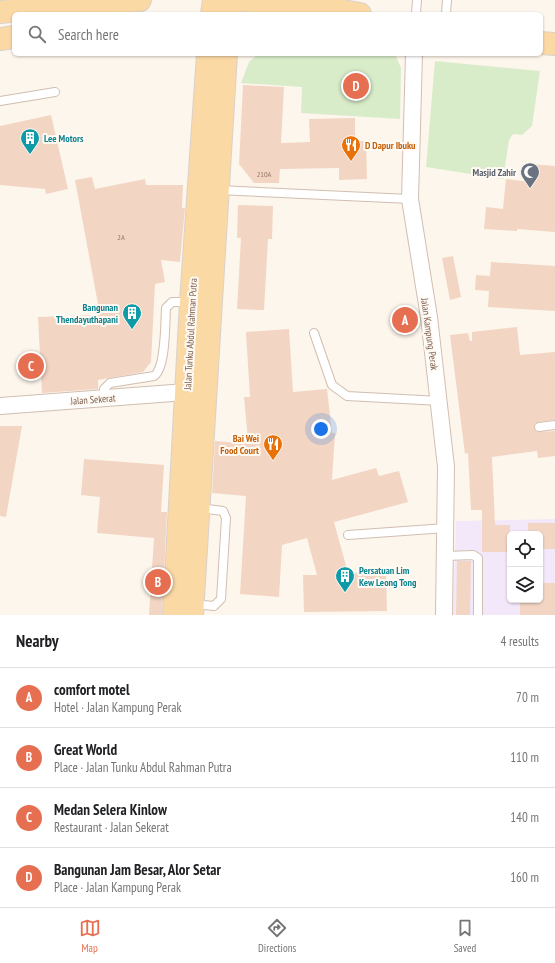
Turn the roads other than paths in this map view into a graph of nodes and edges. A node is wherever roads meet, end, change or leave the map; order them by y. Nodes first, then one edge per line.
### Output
1 (140, 0) edge
2 (214, 0) edge
3 (231, 0) edge
4 (243, 0) edge
5 (417, 0) edge
6 (447, 0) edge
7 (79, 2) edge
8 (0, 12) edge
9 (212, 12) edge
10 (230, 12) edge
11 (348, 12) edge
12 (416, 12) edge
13 (446, 12) edge
14 (12, 37) edge
15 (0, 39) edge
16 (543, 43) edge
17 (555, 44) edge
18 (198, 56) edge
19 (209, 56) edge
20 (225, 56) edge
21 (240, 56) edge
22 (414, 56) edge
23 (215, 78) junction
24 (55, 92) dead end
25 (0, 100) edge
26 (217, 190) junction
27 (410, 198) junction
28 (191, 302) junction
29 (314, 333) dead end
30 (186, 392) junction
31 (104, 398) junction
32 (440, 401) junction
33 (0, 406) edge
34 (555, 425) edge
35 (539, 427) dead end
36 (198, 508) junction
37 (446, 528) junction
38 (348, 534) dead end
39 (445, 556) junction
40 (192, 610) edge
41 (174, 615) edge
42 (444, 615) edge
43 (478, 615) edge

1 - 7 main road
2 - 9 main road
3 - 10 main road
4 - 11 main road
5 - 12 lane
6 - 13 lane
7 - 8 main road
14 - 15 main road
16 - 17 main road
18 - 23 main road
19 - 23 main road, Jalan Tunku Abdul Rahman Putra
20 - 23 main road, Jalan Tunku Abdul Rahman Putra
21 - 23 main road
22 - 27 street, Jalan Kampung Perak
23 - 26 main road, Jalan Tunku Abdul Rahman Putra
23 - 28 main road, Jalan Tunku Abdul Rahman Putra
24 - 25 lane
26 - 27 lane
26 - 36 main road, Jalan Tunku Abdul Rahman Putra
27 - 32 street, Jalan Kampung Perak
28 - 30 main road, Jalan Tunku Abdul Rahman Putra
28 - 31 lane
29 - 32 lane
30 - 31 street, Jalan Sekerat
30 - 41 main road, Jalan Tunku Abdul Rahman Putra
31 - 33 street, Jalan Sekerat
32 - 37 street, Jalan Kampung Perak
34 - 35 lane
36 - 40 main road, Jalan Tunku Abdul Rahman Putra
36 - 40 lane
37 - 38 lane
37 - 39 street, Jalan Kampung Perak
39 - 42 street, Jalan Kampung Perak
39 - 43 lane

